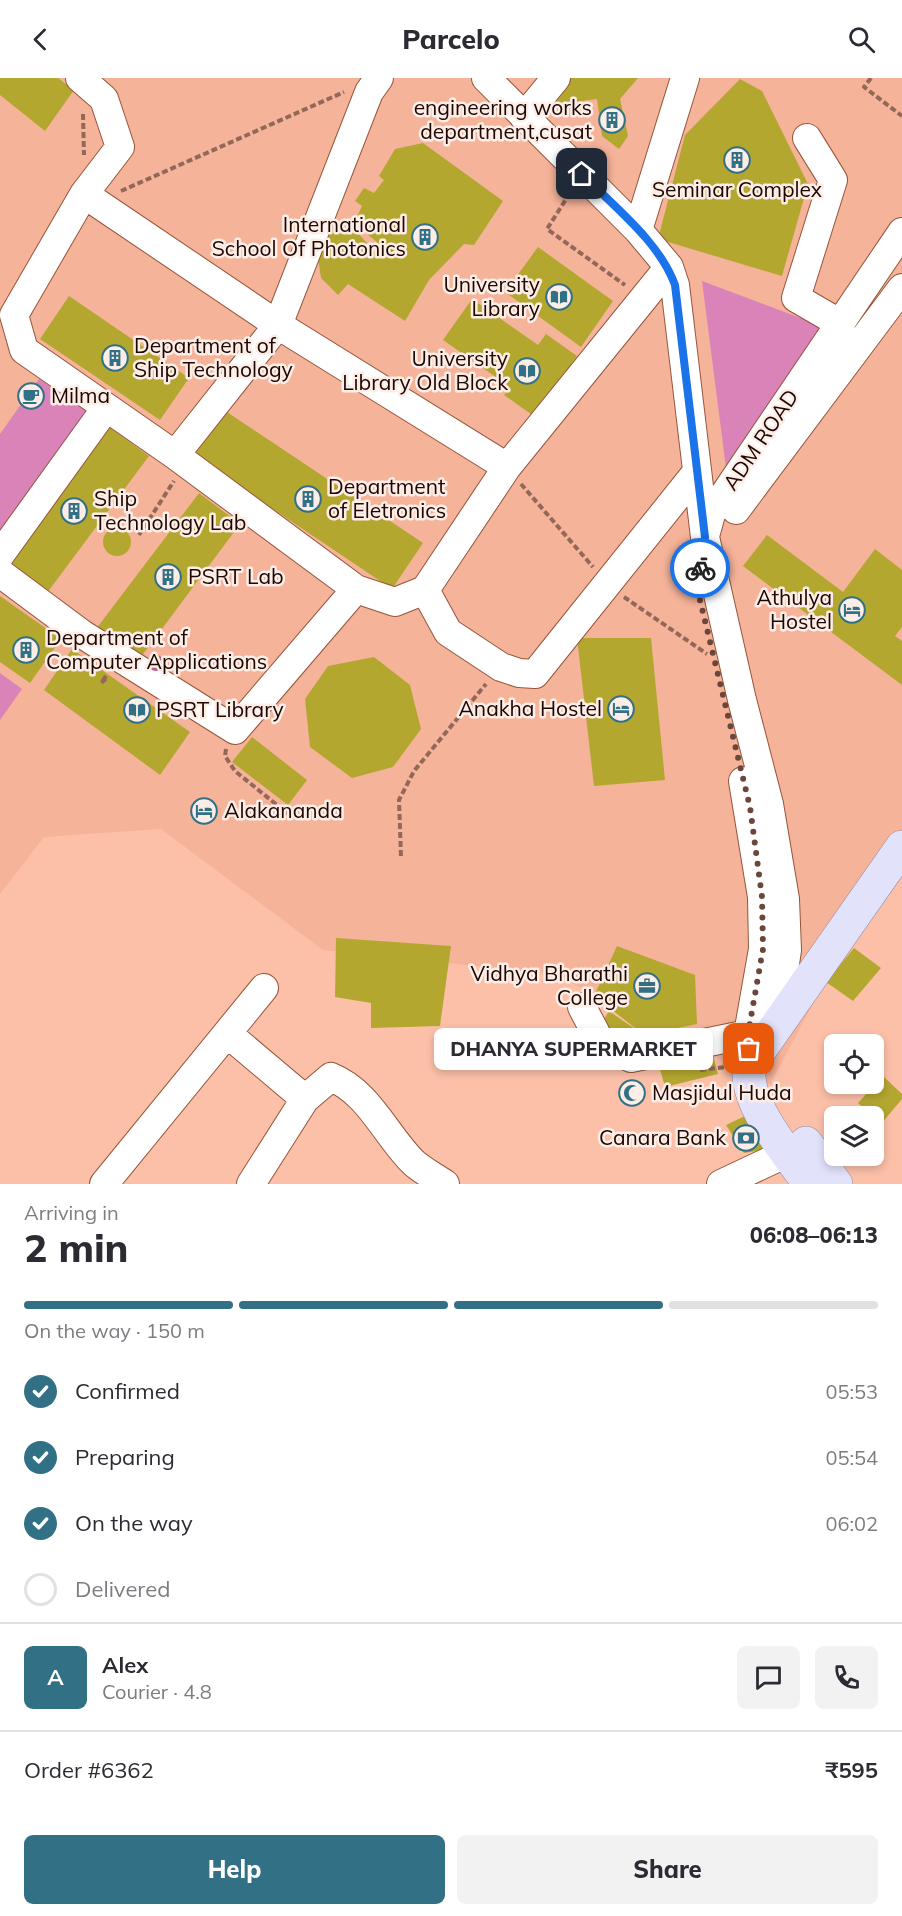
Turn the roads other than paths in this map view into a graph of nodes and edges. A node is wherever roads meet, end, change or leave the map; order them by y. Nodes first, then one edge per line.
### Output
1 (486, 78) edge
2 (556, 78) edge
3 (685, 78) edge
4 (81, 80) edge
5 (366, 83) edge
6 (524, 117) junction
7 (807, 138) dead end
8 (90, 198) junction
9 (638, 231) junction
10 (902, 232) edge
11 (664, 273) junction
12 (902, 288) edge
13 (840, 324) junction
14 (278, 325) junction
15 (106, 408) junction
16 (181, 459) junction
17 (507, 468) junction
18 (696, 473) junction
19 (705, 537) junction
20 (0, 555) edge
21 (0, 573) edge
22 (356, 589) junction
23 (425, 590) junction
24 (902, 847) edge
25 (264, 988) dead end
26 (582, 1007) dead end
27 (228, 1034) junction
28 (749, 1049) junction
29 (305, 1099) junction
30 (769, 1106) junction
31 (787, 1154) junction
32 (104, 1184) edge
33 (251, 1184) edge
34 (445, 1184) edge
35 (721, 1184) edge
36 (810, 1184) edge
37 (836, 1184) edge

1 - 6 street
2 - 6 street
3 - 9 street
4 - 8 street
5 - 14 street
6 - 9 street
7 - 13 street
8 - 14 street
8 - 15 street
9 - 11 street
10 - 13 street, ADM ROAD
11 - 17 street
11 - 18 street
12 - 19 street, ADM ROAD
13 - 19 street, ADM ROAD
14 - 16 street
14 - 17 street
15 - 16 street
15 - 20 street
16 - 22 street
17 - 23 street
18 - 19 street
18 - 23 street
19 - 28 street
21 - 22 street
22 - 23 street
24 - 28 main road
25 - 27 street
26 - 28 street
27 - 29 street
27 - 32 street
28 - 30 main road
29 - 33 street
29 - 34 street
30 - 31 main road
30 - 37 main road
31 - 35 street
31 - 36 main road

